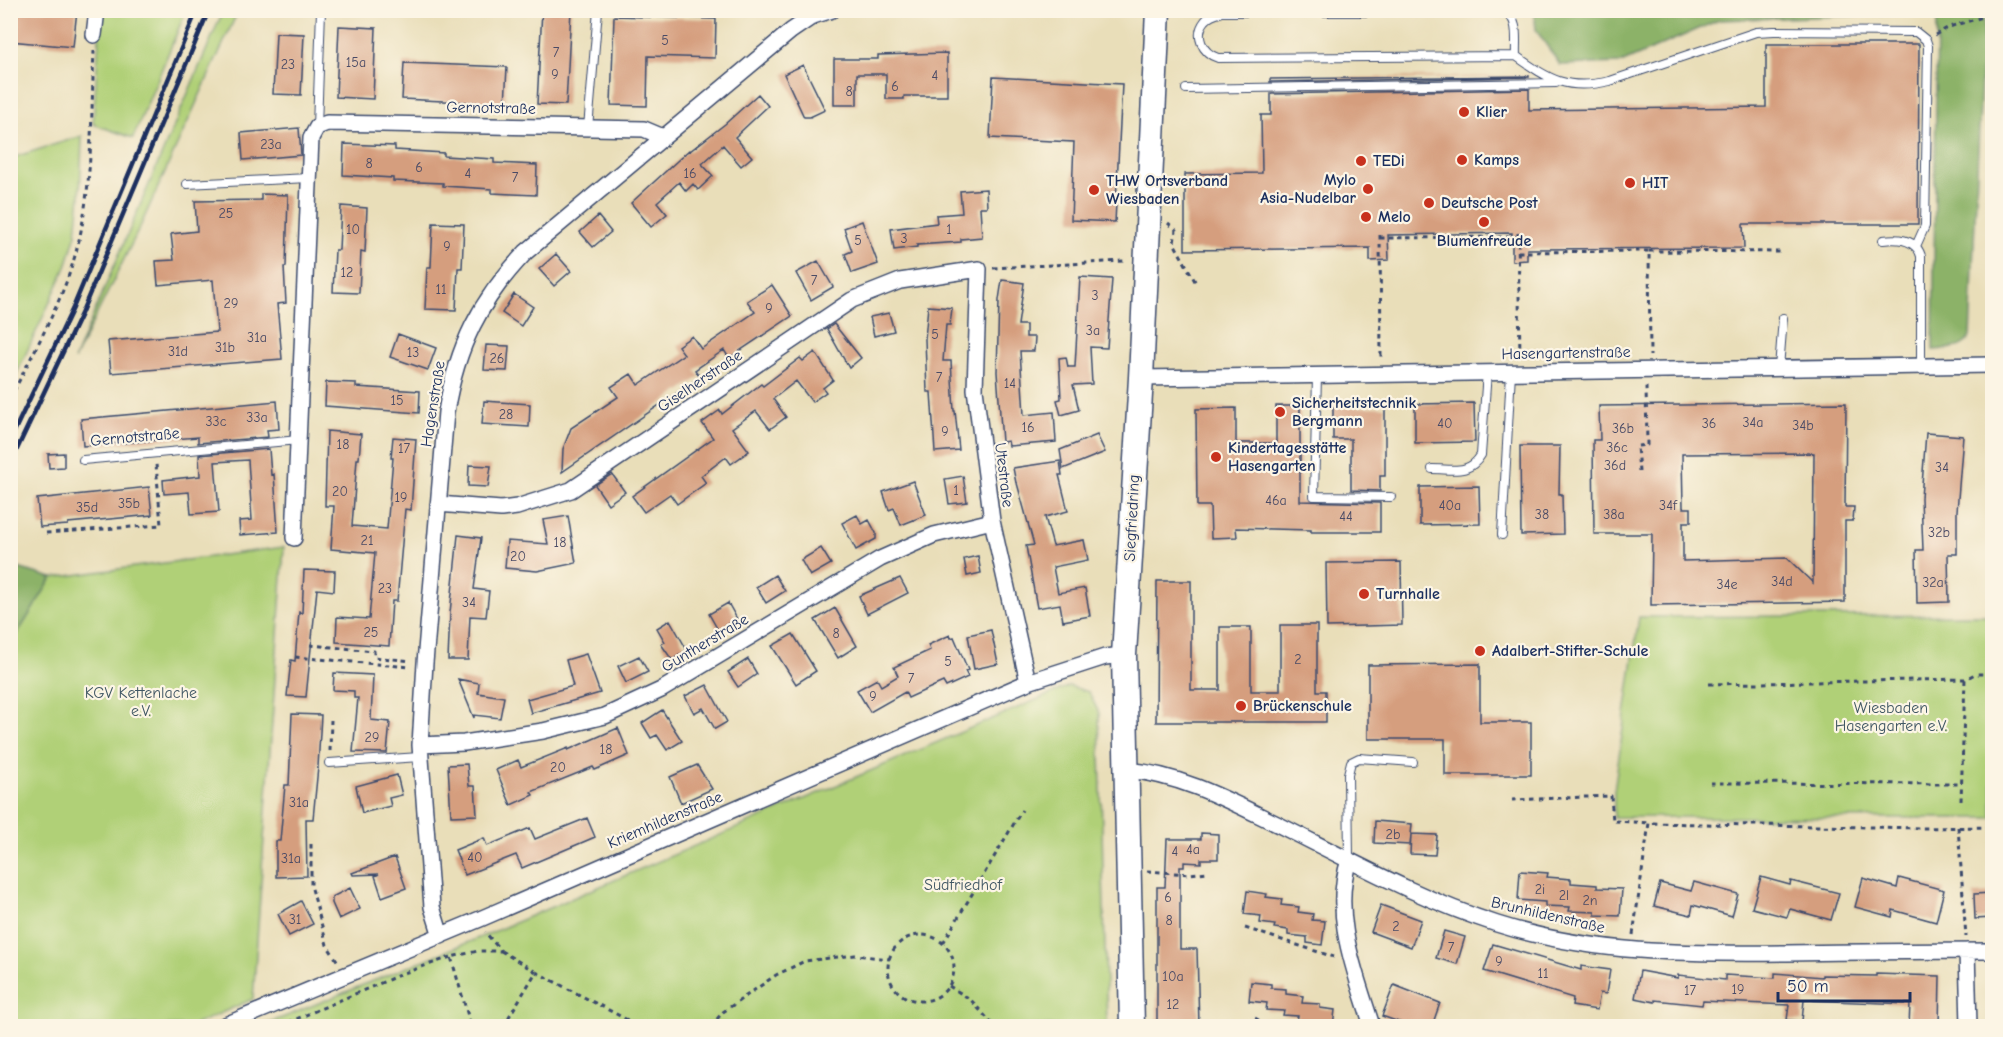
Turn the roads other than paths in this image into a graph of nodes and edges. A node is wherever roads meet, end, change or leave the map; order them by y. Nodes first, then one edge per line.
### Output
1 (97, 10) edge
2 (321, 10) edge
3 (598, 10) edge
4 (785, 10) edge
5 (832, 10) edge
6 (1158, 10) edge
7 (813, 16) junction
8 (94, 35) road end
9 (1516, 56) junction
10 (1561, 83) junction
11 (1186, 89) dead end
12 (317, 127) junction
13 (588, 128) junction
14 (663, 137) junction
15 (309, 178) junction
16 (187, 184) dead end
17 (1883, 240) dead end
18 (1916, 246) junction
19 (979, 269) joint
20 (1783, 318) dead end
21 (1992, 365) edge
22 (1921, 366) junction
23 (1779, 368) junction
24 (1487, 372) junction
25 (1515, 372) junction
26 (1317, 376) junction
27 (1141, 378) junction
28 (298, 440) junction
29 (83, 460) dead end
30 (1432, 469) dead end
31 (1391, 497) dead end
32 (438, 504) junction
33 (992, 521) junction
34 (1502, 535) dead end
35 (294, 538) dead end
36 (1124, 655) junction
37 (1028, 682) junction
38 (420, 751) junction
39 (1413, 762) dead end
40 (329, 764) road end
41 (1127, 770) junction
42 (1349, 860) junction
43 (441, 936) junction
44 (1967, 951) junction
45 (1992, 951) edge
46 (223, 1026) edge
47 (1132, 1026) edge
48 (1372, 1026) edge
49 (1969, 1026) edge

1 - 8 street
2 - 12 lane
3 - 13 lane
4 - 7 lane
5 - 7 street, Hagenstraße
6 - 27 main road, Siegfriedring
7 - 14 street, Hagenstraße
9 - 9 lane
9 - 10 lane
10 - 11 lane
10 - 18 lane
12 - 13 street, Gernotstraße
12 - 15 street
13 - 14 street, Gernotstraße
14 - 32 street, Hagenstraße
15 - 16 lane
15 - 28 street
17 - 18 lane
18 - 22 lane
19 - 32 street, Giselherstraße
19 - 33 street, Utestraße
20 - 23 lane
21 - 22 street, Hasengartenstraße
22 - 23 street, Hasengartenstraße
23 - 25 street, Hasengartenstraße
24 - 25 street, Hasengartenstraße
24 - 26 street, Hasengartenstraße
24 - 30 lane
25 - 34 lane
26 - 27 street, Hasengartenstraße
26 - 31 lane
27 - 36 main road, Siegfriedring
28 - 29 lane, Gernotstraße
28 - 35 street
32 - 38 street, Hagenstraße
33 - 37 street, Utestraße
33 - 38 street, Guntherstraße
36 - 37 street, Kriemhildenstraße
36 - 41 main road, Siegfriedring
37 - 43 street, Kriemhildenstraße
38 - 40 lane
38 - 43 street, Hagenstraße
39 - 42 lane
41 - 42 street, Brunhildenstraße
41 - 47 main road, Siegfriedring
42 - 44 street, Brunhildenstraße
42 - 48 street
43 - 46 street, Kriemhildenstraße
44 - 45 street, Brunhildenstraße
44 - 49 street

